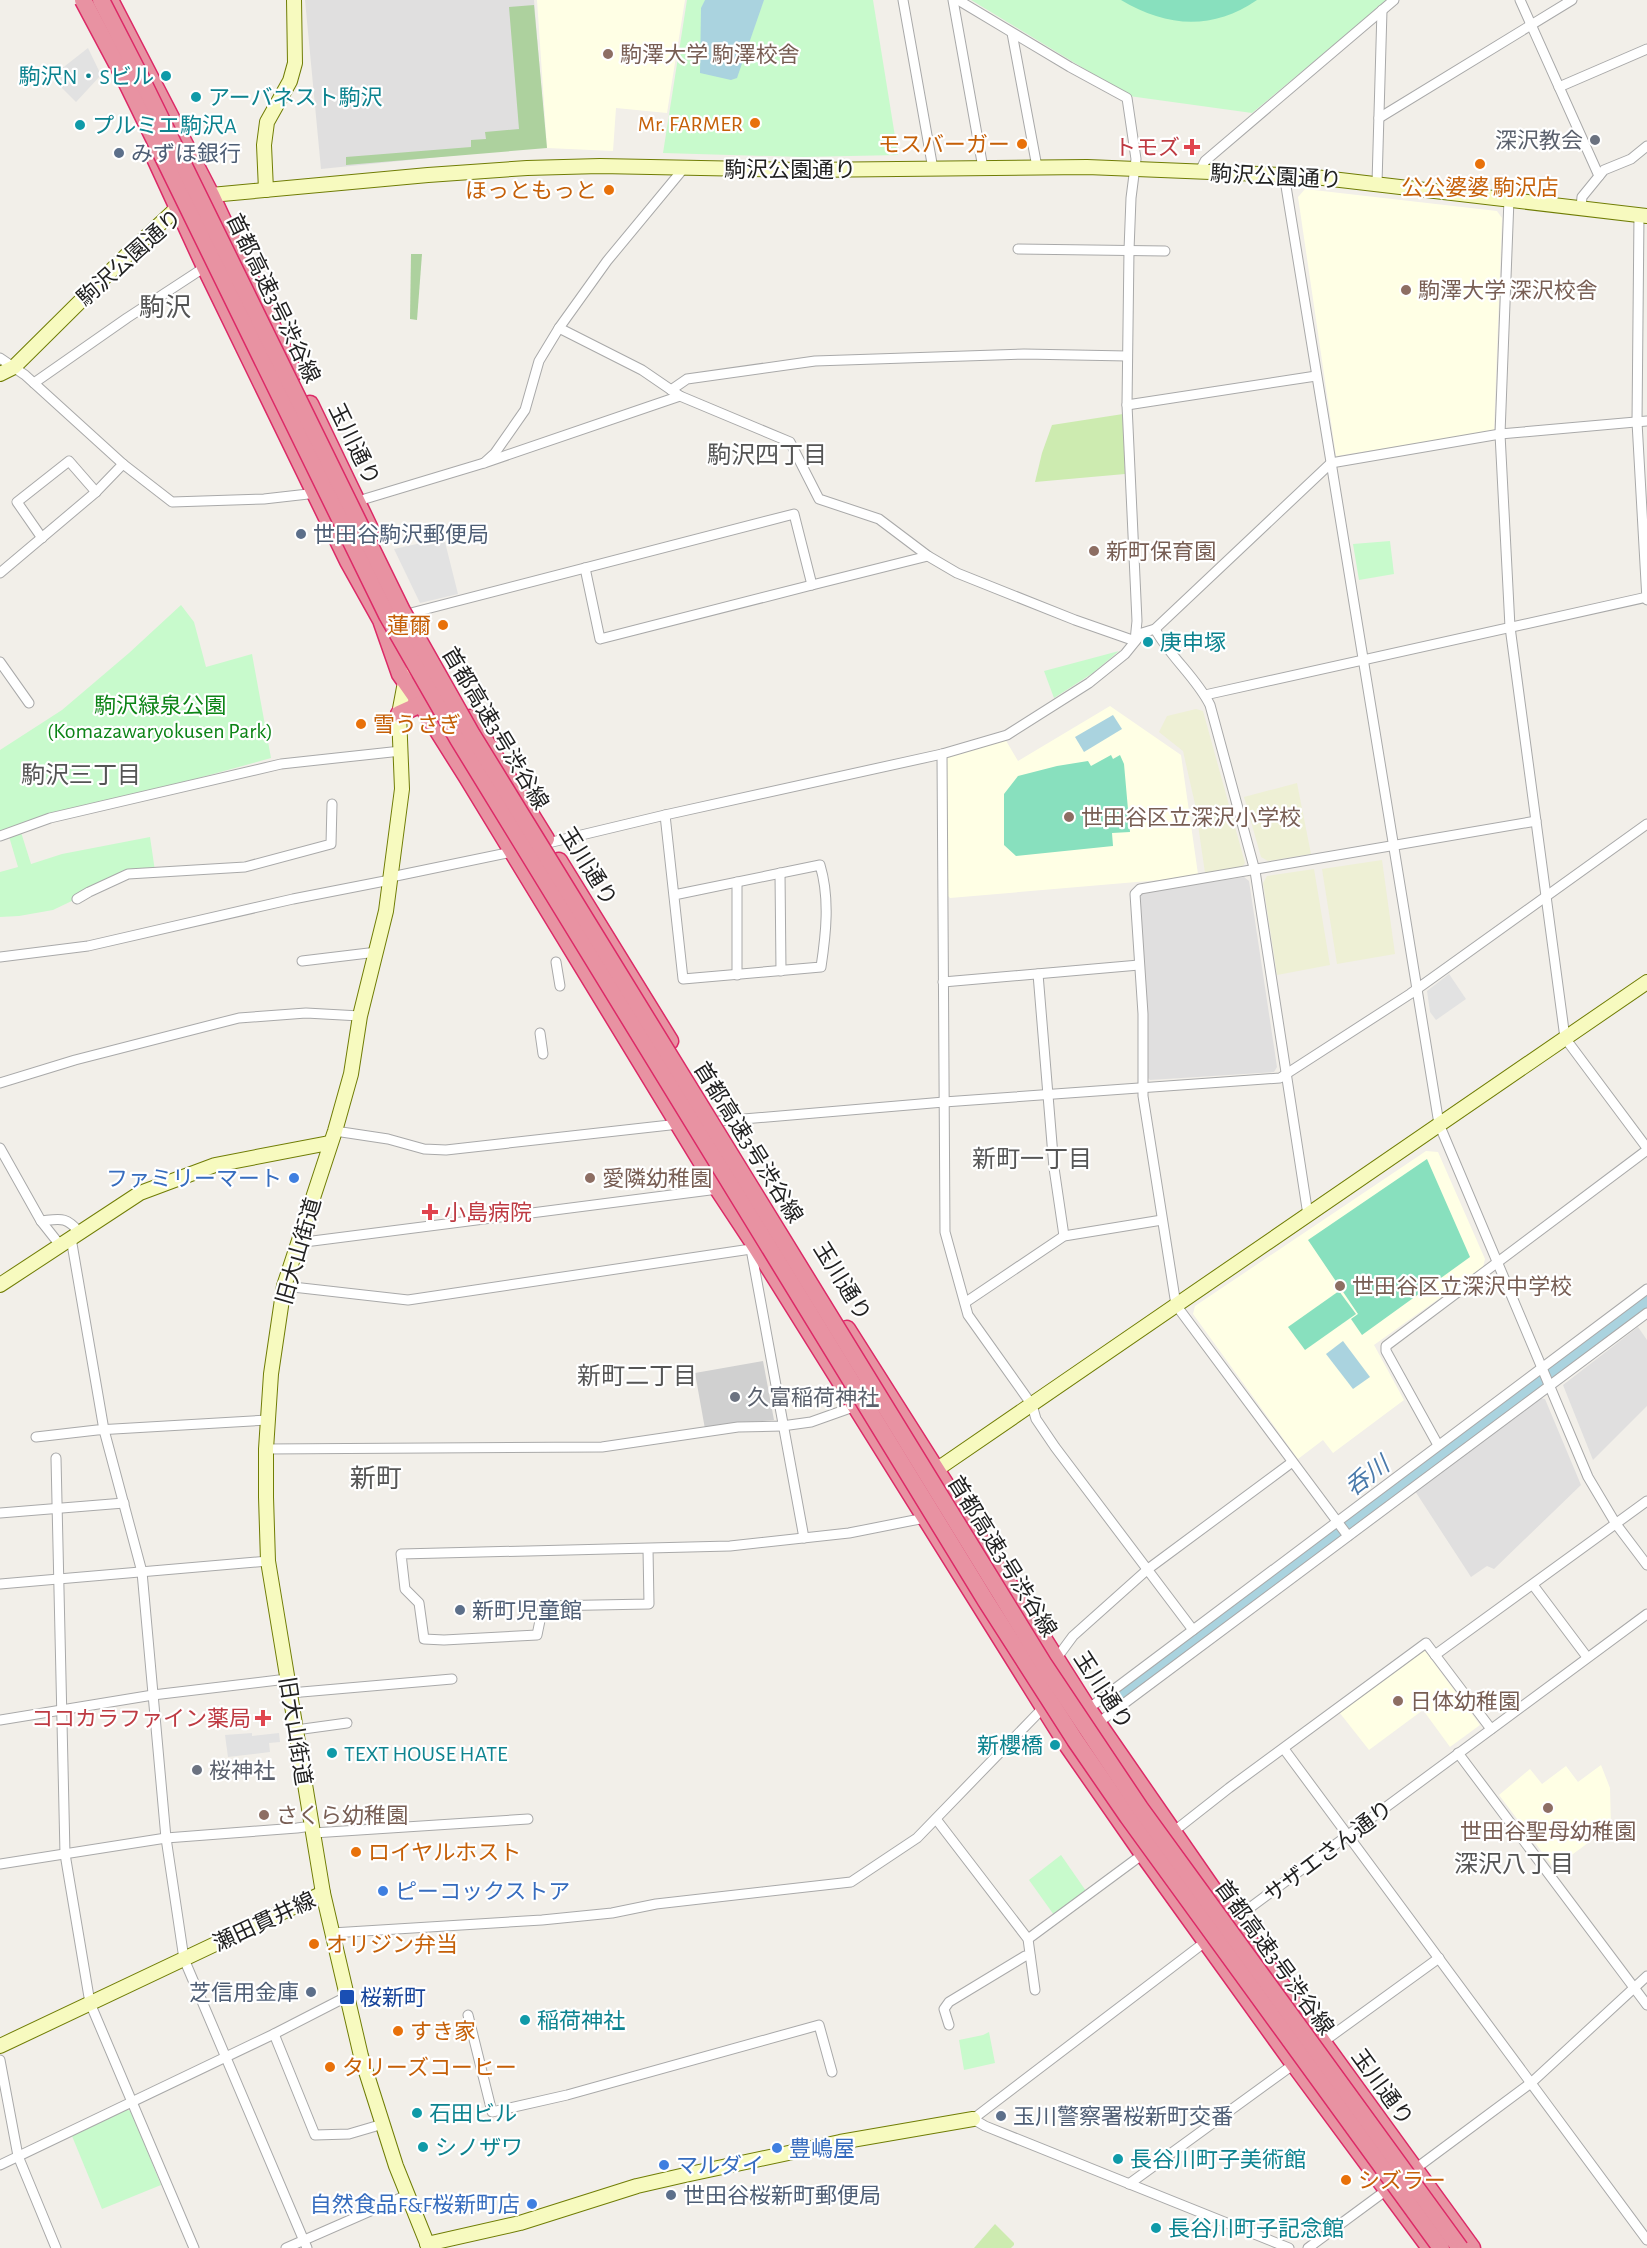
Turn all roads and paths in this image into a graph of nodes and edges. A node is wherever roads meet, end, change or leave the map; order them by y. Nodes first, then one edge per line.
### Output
1 (75, 0) edge
2 (83, 0) edge
3 (101, 0) edge
4 (110, 0) edge
5 (294, 0) edge
6 (903, 0) edge
7 (953, 0) edge
8 (958, 0) edge
9 (1394, 0) edge
10 (1520, 0) edge
11 (1572, 0) edge
12 (1382, 10) junction
13 (1531, 25) junction
14 (1012, 33) junction
15 (1647, 48) edge
16 (1559, 87) junction
17 (1379, 118) junction
18 (1647, 146) edge
19 (1036, 167) junction
20 (684, 168) junction
21 (983, 168) junction
22 (1134, 168) junction
23 (933, 169) junction
24 (1200, 171) junction
25 (1284, 174) junction
26 (1599, 176) junction
27 (1377, 183) junction
28 (266, 190) junction
29 (211, 195) junction
30 (1509, 199) junction
31 (1581, 207) junction
32 (177, 208) junction
33 (1643, 215) edge
34 (1018, 249) dead end
35 (1129, 250) junction
36 (1165, 251) dead end
37 (205, 267) junction
38 (559, 328) junction
39 (1127, 356) junction
40 (0, 358) edge
41 (14, 367) junction
42 (0, 374) edge
43 (1316, 376) junction
44 (34, 383) junction
45 (671, 390) junction
46 (680, 396) junction
47 (1127, 405) junction
48 (1647, 421) edge
49 (1637, 422) junction
50 (1500, 434) junction
51 (484, 463) junction
52 (1331, 463) junction
53 (123, 464) junction
54 (96, 492) junction
55 (317, 493) junction
56 (358, 501) junction
57 (42, 538) junction
58 (928, 556) junction
59 (585, 568) junction
60 (0, 573) edge
61 (812, 585) junction
62 (1646, 598) edge
63 (407, 614) junction
64 (1510, 627) junction
65 (1155, 629) junction
66 (1136, 641) junction
67 (1363, 660) junction
68 (0, 662) edge
69 (405, 682) junction
70 (1205, 695) junction
71 (29, 703) dead end
72 (421, 704) junction
73 (399, 714) junction
74 (401, 751) junction
75 (942, 754) junction
76 (332, 804) dead end
77 (665, 815) junction
78 (1536, 821) junction
79 (1647, 824) edge
80 (0, 836) edge
81 (548, 843) junction
82 (1393, 846) junction
83 (512, 852) junction
84 (1255, 871) junction
85 (780, 873) junction
86 (391, 878) junction
87 (737, 882) junction
88 (674, 895) junction
89 (1546, 895) junction
90 (77, 899) dead end
91 (377, 952) junction
92 (0, 957) edge
93 (302, 961) dead end
94 (556, 962) dead end
95 (1139, 965) junction
96 (781, 971) junction
97 (1038, 974) junction
98 (737, 975) junction
99 (943, 982) junction
100 (1647, 982) edge
101 (560, 986) dead end
102 (1417, 988) junction
103 (360, 1016) junction
104 (540, 1032) dead end
105 (1565, 1038) junction
106 (543, 1054) dead end
107 (1286, 1076) junction
108 (0, 1083) edge
109 (1142, 1088) junction
110 (1047, 1095) junction
111 (944, 1102) junction
112 (718, 1121) junction
113 (679, 1124) junction
114 (1439, 1124) junction
115 (332, 1137) junction
116 (0, 1148) edge
117 (1647, 1149) edge
118 (718, 1189) junction
119 (1308, 1215) junction
120 (1162, 1220) junction
121 (41, 1221) junction
122 (1064, 1236) junction
123 (70, 1238) junction
124 (297, 1243) junction
125 (752, 1245) junction
126 (1498, 1261) junction
127 (0, 1285) edge
128 (284, 1286) junction
129 (1647, 1289) edge
130 (966, 1302) junction
131 (1176, 1305) junction
132 (1647, 1313) edge
133 (1543, 1369) junction
134 (1549, 1384) junction
135 (1032, 1405) junction
136 (856, 1406) junction
137 (267, 1420) junction
138 (783, 1426) junction
139 (104, 1430) junction
140 (36, 1437) dead end
141 (1438, 1445) junction
142 (266, 1449) junction
143 (56, 1458) dead end
144 (1292, 1462) junction
145 (936, 1470) junction
146 (1647, 1501) edge
147 (124, 1503) junction
148 (56, 1508) junction
149 (0, 1513) edge
150 (925, 1518) junction
151 (1337, 1523) junction
152 (1616, 1524) junction
153 (1348, 1536) junction
154 (804, 1538) junction
155 (648, 1549) junction
156 (268, 1561) junction
157 (1647, 1565) edge
158 (1148, 1569) junction
159 (142, 1572) junction
160 (58, 1579) junction
161 (0, 1584) edge
162 (1533, 1585) junction
163 (1647, 1614) edge
164 (1193, 1630) junction
165 (1435, 1655) junction
166 (1587, 1657) junction
167 (1056, 1659) junction
168 (452, 1679) dead end
169 (289, 1686) junction
170 (153, 1695) junction
171 (1043, 1708) junction
172 (62, 1710) junction
173 (1093, 1716) junction
174 (0, 1720) edge
175 (347, 1723) dead end
176 (1491, 1729) junction
177 (296, 1730) junction
178 (1284, 1749) junction
179 (1458, 1753) junction
180 (528, 1819) dead end
181 (936, 1819) junction
182 (313, 1829) junction
183 (1173, 1832) junction
184 (1348, 1836) junction
185 (166, 1838) junction
186 (65, 1854) junction
187 (1143, 1854) junction
188 (0, 1864) edge
189 (322, 1893) junction
190 (1234, 1920) junction
191 (332, 1933) junction
192 (1028, 1939) junction
193 (1205, 1941) junction
194 (1030, 1956) junction
195 (1439, 1958) junction
196 (184, 1959) junction
197 (1647, 1976) edge
198 (1635, 1988) junction
199 (1035, 1990) dead end
200 (346, 1997) junction
201 (90, 2004) junction
202 (1647, 2005) edge
203 (468, 2015) dead end
204 (949, 2025) dead end
205 (274, 2034) junction
206 (1323, 2042) junction
207 (0, 2046) edge
208 (226, 2056) junction
209 (0, 2060) edge
210 (1294, 2064) junction
211 (832, 2072) dead end
212 (1531, 2083) junction
213 (131, 2102) junction
214 (973, 2119) junction
215 (383, 2124) junction
216 (18, 2157) junction
217 (0, 2165) edge
218 (1414, 2169) junction
219 (1129, 2184) junction
220 (1387, 2190) junction
221 (407, 2195) junction
222 (1647, 2240) edge
223 (305, 2244) edge
224 (428, 2246) edge
225 (56, 2248) edge
226 (194, 2248) edge
227 (286, 2248) edge
228 (1289, 2248) edge
229 (1308, 2248) edge
230 (1430, 2248) edge
231 (1442, 2248) edge
232 (1460, 2248) edge
233 (1472, 2248) edge

1 - 32 highway
2 - 231 highway, 首都高速3号渋谷線, bridge
3 - 232 highway, 首都高速3号渋谷線, bridge
4 - 29 highway, 玉川通り
5 - 28 street
6 - 23 street
7 - 21 street
8 - 14 street
9 - 12 street
10 - 13 street
11 - 13 street
12 - 17 street
12 - 24 street
13 - 16 street
13 - 17 street
14 - 19 street
14 - 22 street
15 - 16 street
16 - 26 street
17 - 27 street
18 - 26 street
19 - 21 street, 駒沢公園通り
19 - 22 street, 駒沢公園通り
20 - 23 street, 駒沢公園通り
20 - 28 street, 駒沢公園通り
20 - 38 street
21 - 23 street, 駒沢公園通り
22 - 24 street, 駒沢公園通り
22 - 35 street
24 - 25 street, 駒沢公園通り
25 - 27 street, 駒沢公園通り
25 - 43 street
26 - 31 street
27 - 30 street, 駒沢公園通り
28 - 29 street, 駒沢公園通り
29 - 32 street, 駒沢公園通り
29 - 56 highway, 玉川通り
30 - 31 street, 駒沢公園通り
30 - 50 street
31 - 33 street, 駒沢公園通り
32 - 37 highway
32 - 41 street, 駒沢公園通り
33 - 49 street
34 - 35 street
35 - 36 street
35 - 39 street
37 - 44 street
37 - 55 highway
38 - 45 street
38 - 51 street
39 - 45 street
39 - 47 street
40 - 41 street
41 - 42 street, 駒沢公園通り
41 - 44 street
43 - 47 street
43 - 52 street
44 - 53 street
45 - 46 street
46 - 51 street
46 - 58 street
47 - 66 street
48 - 49 street
49 - 50 street
49 - 62 street
50 - 52 street
50 - 64 street
51 - 56 street
52 - 65 street
52 - 67 street
53 - 54 street
53 - 55 street
54 - 57 street
54 - 57 street
55 - 69 highway
56 - 63 highway, 玉川通り
57 - 60 street
58 - 61 street
58 - 66 street
59 - 61 street
59 - 61 street
59 - 63 street
62 - 64 street
63 - 69 street, 旧大山街道
63 - 81 highway, 玉川通り
64 - 67 street
64 - 78 street
65 - 66 street
65 - 70 street
66 - 75 street
67 - 70 street
67 - 82 street
68 - 71 street
69 - 72 highway
69 - 73 street, 旧大山街道
70 - 84 street
72 - 73 highway
72 - 83 highway
73 - 74 street, 旧大山街道
74 - 80 street
74 - 86 street, 旧大山街道
75 - 77 street
75 - 99 street
76 - 90 street
77 - 81 street
77 - 88 street
78 - 82 street
78 - 89 street
79 - 89 street
81 - 112 highway, 玉川通り
82 - 84 street
82 - 102 street
83 - 86 street
83 - 113 highway
84 - 95 street
84 - 107 street
85 - 87 street
85 - 96 street
85 - 96 street
86 - 91 street, 旧大山街道
86 - 92 street
87 - 88 street
87 - 98 street
88 - 98 street
89 - 102 street
89 - 105 street
91 - 93 street
91 - 103 street, 旧大山街道
94 - 101 street
95 - 97 street
95 - 109 street
96 - 98 street
97 - 99 street
97 - 110 street
99 - 111 street
100 - 105 street
102 - 107 street
102 - 114 street
103 - 108 street
103 - 115 street, 旧大山街道
104 - 106 street
105 - 114 street
105 - 117 street
107 - 109 street
107 - 119 street
109 - 110 street
109 - 120 street
110 - 111 street
110 - 122 street
111 - 112 street
111 - 130 street
112 - 113 street
112 - 145 highway, 玉川通り
113 - 115 street
113 - 118 highway
114 - 119 street
114 - 126 street
115 - 123 street
115 - 124 street, 旧大山街道
116 - 121 street
117 - 126 street
118 - 124 street
118 - 125 highway
119 - 131 street
120 - 122 street
120 - 131 street
121 - 123 street
121 - 123 street
122 - 130 street
123 - 127 street
123 - 139 street
124 - 128 street, 旧大山街道
125 - 128 street
125 - 136 highway
125 - 138 street
126 - 133 street
126 - 141 street
128 - 137 street, 旧大山街道
129 - 133 street
130 - 135 street
131 - 135 street
131 - 144 street
132 - 134 street
133 - 134 street
133 - 141 street
134 - 152 street
134 - 153 street
135 - 145 street
135 - 158 street
136 - 138 street
136 - 150 highway
137 - 139 street
137 - 142 street, 旧大山街道
138 - 142 street
138 - 154 street
139 - 140 street
139 - 147 street
141 - 151 street
142 - 156 street, 旧大山街道
143 - 148 street
144 - 151 street
144 - 158 street
145 - 167 highway, 玉川通り
146 - 152 street
147 - 148 street
147 - 159 street
148 - 149 street
148 - 160 street
150 - 154 street
150 - 171 highway
151 - 153 street
151 - 164 street
152 - 157 street
152 - 162 street
153 - 173 street
154 - 155 street
155 - 155 street
156 - 159 street
156 - 169 street, 旧大山街道
158 - 164 street
158 - 167 street
159 - 160 street
159 - 170 street
160 - 161 street
160 - 172 street
162 - 165 street
162 - 166 street
163 - 166 street, サザエさん通り
164 - 173 street
165 - 176 street
165 - 178 street
166 - 176 street, サザエさん通り
167 - 173 highway, 玉川通り
168 - 169 street
169 - 170 street
169 - 177 street, 旧大山街道
170 - 172 street
170 - 185 street
171 - 181 street
171 - 187 highway
172 - 174 street
172 - 186 street
173 - 183 highway, 玉川通り
175 - 177 street
176 - 179 street, サザエさん通り
177 - 182 street, 旧大山街道
178 - 183 street
178 - 184 street
179 - 184 street, サザエさん通り
179 - 198 street
180 - 182 street
181 - 191 street
181 - 192 street
182 - 185 street
182 - 189 street, 旧大山街道
183 - 190 highway, 玉川通り
184 - 190 street, サザエさん通り
184 - 195 street
185 - 186 street
185 - 196 street
186 - 188 street
186 - 201 street
187 - 192 street
187 - 193 highway
189 - 191 street, 瀬田貫井線
189 - 196 street, 瀬田貫井線
190 - 193 street, サザエさん通り
190 - 206 highway, 玉川通り
191 - 200 street, 瀬田貫井線
192 - 194 street
193 - 210 highway
193 - 214 street, サザエさん通り
194 - 199 street
194 - 204 street
195 - 206 street
195 - 212 street
196 - 201 street, 瀬田貫井線
196 - 208 street
197 - 198 street
198 - 202 street
198 - 212 street
200 - 205 street
200 - 215 street, 瀬田貫井線
201 - 207 street, 瀬田貫井線
201 - 213 street
203 - 211 street
205 - 208 street
205 - 215 street
206 - 218 highway, 玉川通り
208 - 213 street
208 - 223 street
209 - 216 street
210 - 219 street
210 - 220 highway
212 - 218 street
212 - 222 street
213 - 216 street
213 - 226 street
214 - 219 street
214 - 224 street
215 - 221 street, 瀬田貫井線
216 - 217 street
216 - 225 street
218 - 220 street
218 - 233 highway, 玉川通り
219 - 228 street
220 - 229 street
220 - 230 highway
221 - 223 street
221 - 224 street, 瀬田貫井線
223 - 227 street

